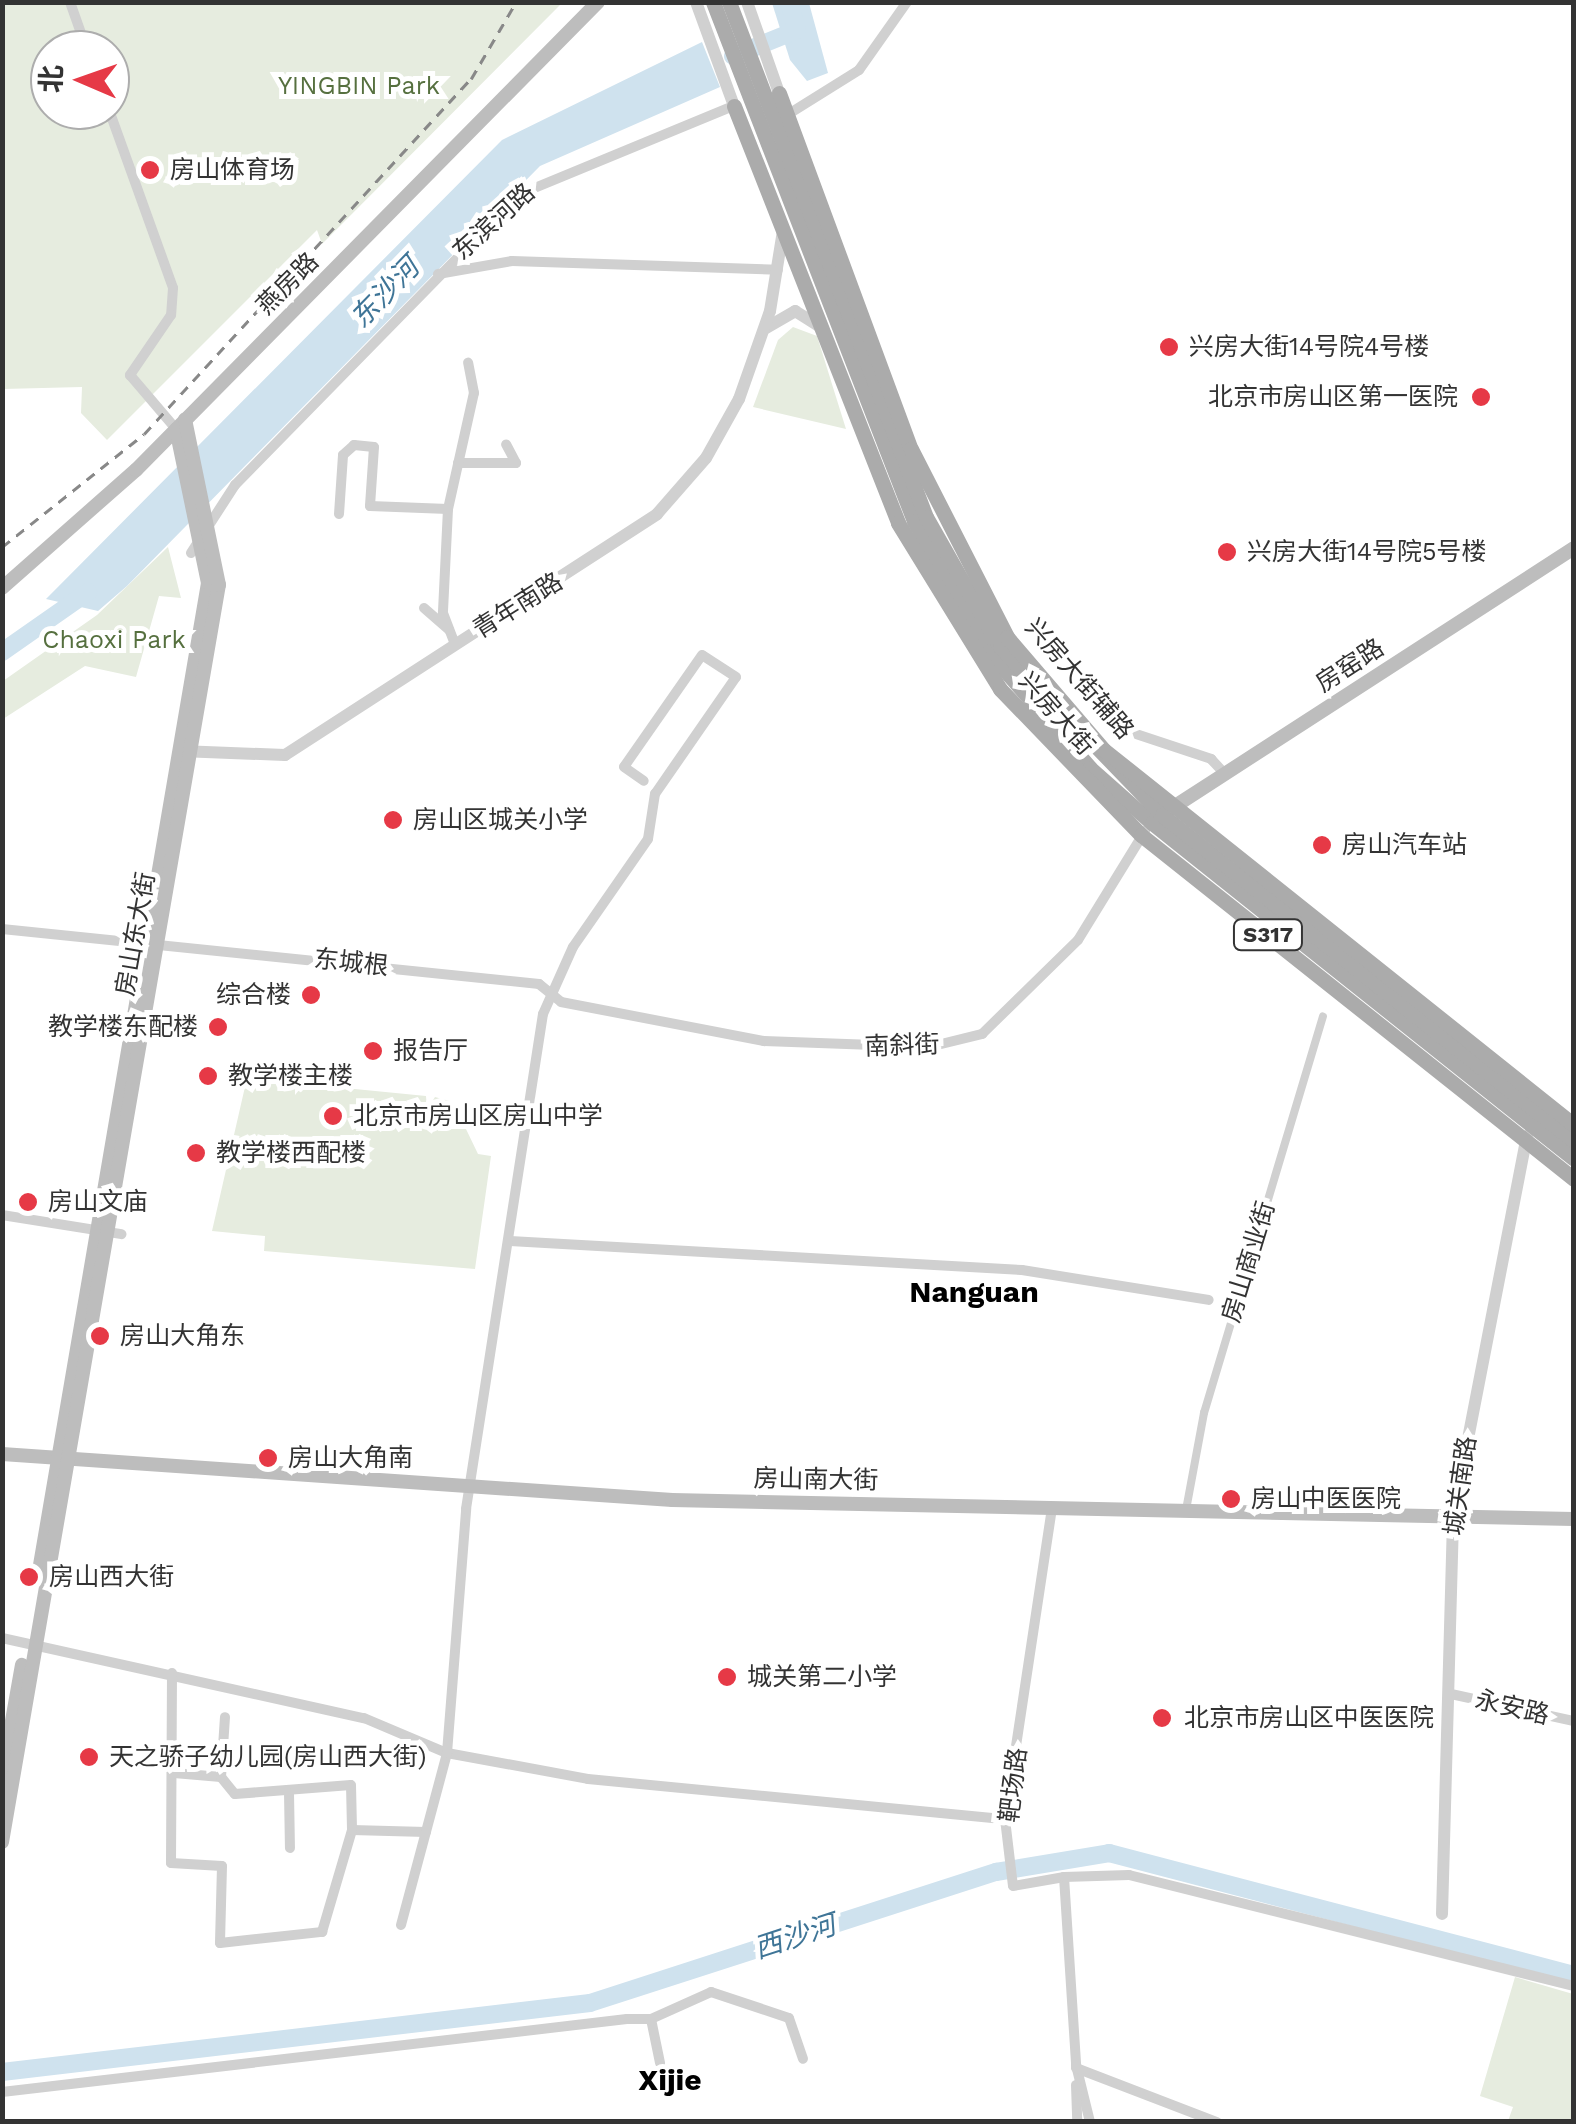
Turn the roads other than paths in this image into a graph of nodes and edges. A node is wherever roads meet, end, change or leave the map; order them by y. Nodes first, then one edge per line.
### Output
1 (70, 2) edge
2 (598, 2) edge
3 (696, 2) edge
4 (908, 2) edge
5 (725, 7) edge
6 (80, 30) edge
7 (765, 99) junction
8 (734, 106) junction
9 (787, 115) junction
10 (116, 130) edge
11 (779, 174) junction
12 (783, 229) junction
13 (832, 236) junction
14 (829, 266) junction
15 (778, 270) junction
16 (437, 274) junction
17 (764, 330) junction
18 (822, 332) junction
19 (468, 363) dead end
20 (180, 424) junction
21 (506, 444) dead end
22 (866, 449) junction
23 (458, 463) junction
24 (904, 498) junction
25 (448, 509) junction
26 (340, 514) dead end
27 (205, 524) junction
28 (1574, 548) edge
29 (191, 553) dead end
30 (2, 588) edge
31 (424, 608) dead end
32 (449, 630) junction
33 (1045, 644) dead end
34 (455, 645) junction
35 (984, 668) junction
36 (1017, 687) junction
37 (1060, 727) junction
38 (1090, 733) junction
39 (185, 751) junction
40 (1064, 762) junction
41 (1225, 774) junction
42 (644, 780) dead end
43 (1157, 820) junction
44 (1280, 892) junction
45 (1286, 914) junction
46 (2, 930) edge
47 (153, 940) junction
48 (552, 994) junction
49 (1323, 1016) dead end
50 (1572, 1121) edge
51 (1529, 1124) junction
52 (1574, 1141) edge
53 (1526, 1142) junction
54 (1574, 1159) edge
55 (1574, 1179) edge
56 (2, 1215) edge
57 (109, 1233) junction
58 (510, 1241) junction
59 (1209, 1300) dead end
60 (2, 1454) edge
61 (64, 1458) junction
62 (473, 1488) junction
63 (1052, 1508) junction
64 (1186, 1510) junction
65 (1453, 1516) junction
66 (1574, 1519) edge
67 (2, 1638) edge
68 (32, 1641) junction
69 (172, 1674) junction
70 (1451, 1694) junction
71 (225, 1717) dead end
72 (1574, 1722) edge
73 (447, 1753) junction
74 (174, 1773) junction
75 (221, 1776) junction
76 (2, 1777) edge
77 (289, 1793) junction
78 (1006, 1818) junction
79 (352, 1830) junction
80 (426, 1832) junction
81 (2, 1842) edge
82 (290, 1848) dead end
83 (1064, 1876) junction
84 (1442, 1914) dead end
85 (402, 1925) dead end
86 (1574, 1986) edge
87 (651, 2019) junction
88 (802, 2059) dead end
89 (660, 2063) dead end
90 (1076, 2066) junction
91 (2, 2092) edge
92 (1077, 2122) edge
93 (1090, 2122) edge
94 (1217, 2122) edge

1 - 6 street
2 - 20 main road, 燕房路
3 - 5 street
4 - 9 street
5 - 7 main road
5 - 8 street
7 - 9 main road
7 - 11 main road, 兴房大街 / S317
7 - 14 main road, 兴房大街 / S317
8 - 12 main road, 兴房大街 / S317
8 - 16 street, 东滨河路
9 - 13 main road, 兴房大街辅路 / S317
10 - 20 street
11 - 12 main road
11 - 24 main road, 兴房大街 / S317
12 - 15 street, 青年南路
12 - 18 main road, 兴房大街 / S317
13 - 14 main road
13 - 38 main road, 兴房大街辅路 / S317
14 - 37 main road, 兴房大街 / S317
15 - 16 street
15 - 17 street, 青年南路
16 - 27 street, 东滨河路
17 - 18 street
17 - 34 street, 青年南路
18 - 22 main road, 兴房大街 / S317
19 - 23 street
20 - 27 main road, 房山东大街
20 - 30 main road, 燕房路
21 - 23 street
22 - 24 main road
22 - 35 main road, 兴房大街 / S317
23 - 25 street
24 - 36 main road, 兴房大街 / S317
25 - 26 street
25 - 32 street
27 - 29 street, 东滨河路
27 - 39 main road, 房山东大街
28 - 41 main road, 房窑路
31 - 32 street
32 - 34 street
33 - 41 street
34 - 39 street, 青年南路
35 - 36 main road
35 - 40 main road, 兴房大街 / S317
36 - 37 main road, 兴房大街 / S317
37 - 38 main road
37 - 40 main road
37 - 43 main road, 兴房大街 / S317
38 - 43 main road, 兴房大街辅路 / S317
39 - 47 main road, 房山东大街
40 - 43 main road, 兴房大街 / S317
41 - 43 main road, 房窑路
42 - 48 street
43 - 44 main road, 兴房大街辅路 / S317
43 - 45 main road, 兴房大街 / S317
43 - 48 street, 南斜街
43 - 51 main road, 兴房大街 / S317
43 - 53 main road, 兴房大街 / S317
44 - 45 main road
44 - 50 main road, 兴房大街辅路 / S317
45 - 52 main road, 兴房大街 / S317
46 - 47 street, 东城根
47 - 48 street, 东城根
47 - 57 main road, 房山东大街
48 - 58 street
49 - 64 street, 房山商业街
51 - 53 street, 城关南路
51 - 54 main road, 兴房大街 / S317
53 - 55 main road, 兴房大街 / S317
53 - 65 street, 城关南路
56 - 57 street
57 - 61 main road, 房山东大街
58 - 59 street
58 - 62 street
60 - 61 main road, 房山南大街
61 - 62 main road, 房山南大街
61 - 68 main road
62 - 63 main road, 房山南大街
62 - 73 street
63 - 64 main road, 房山南大街
63 - 78 street, 靶场路
64 - 65 main road, 房山南大街
65 - 66 main road, 房山南大街
65 - 70 street, 城关南路
67 - 68 street
68 - 69 street
68 - 76 main road
68 - 81 main road
69 - 73 street
69 - 74 street
70 - 72 street, 永安路
70 - 84 street, 城关南路
71 - 75 street
73 - 78 street
73 - 80 street
74 - 75 street
74 - 79 street
75 - 77 street
77 - 79 street
77 - 82 street
78 - 83 street, 靶场路
79 - 80 street
80 - 85 street
83 - 86 street, 靶场路
83 - 90 street
87 - 88 street
87 - 89 street
87 - 91 street
90 - 92 street
90 - 93 street
90 - 94 street

